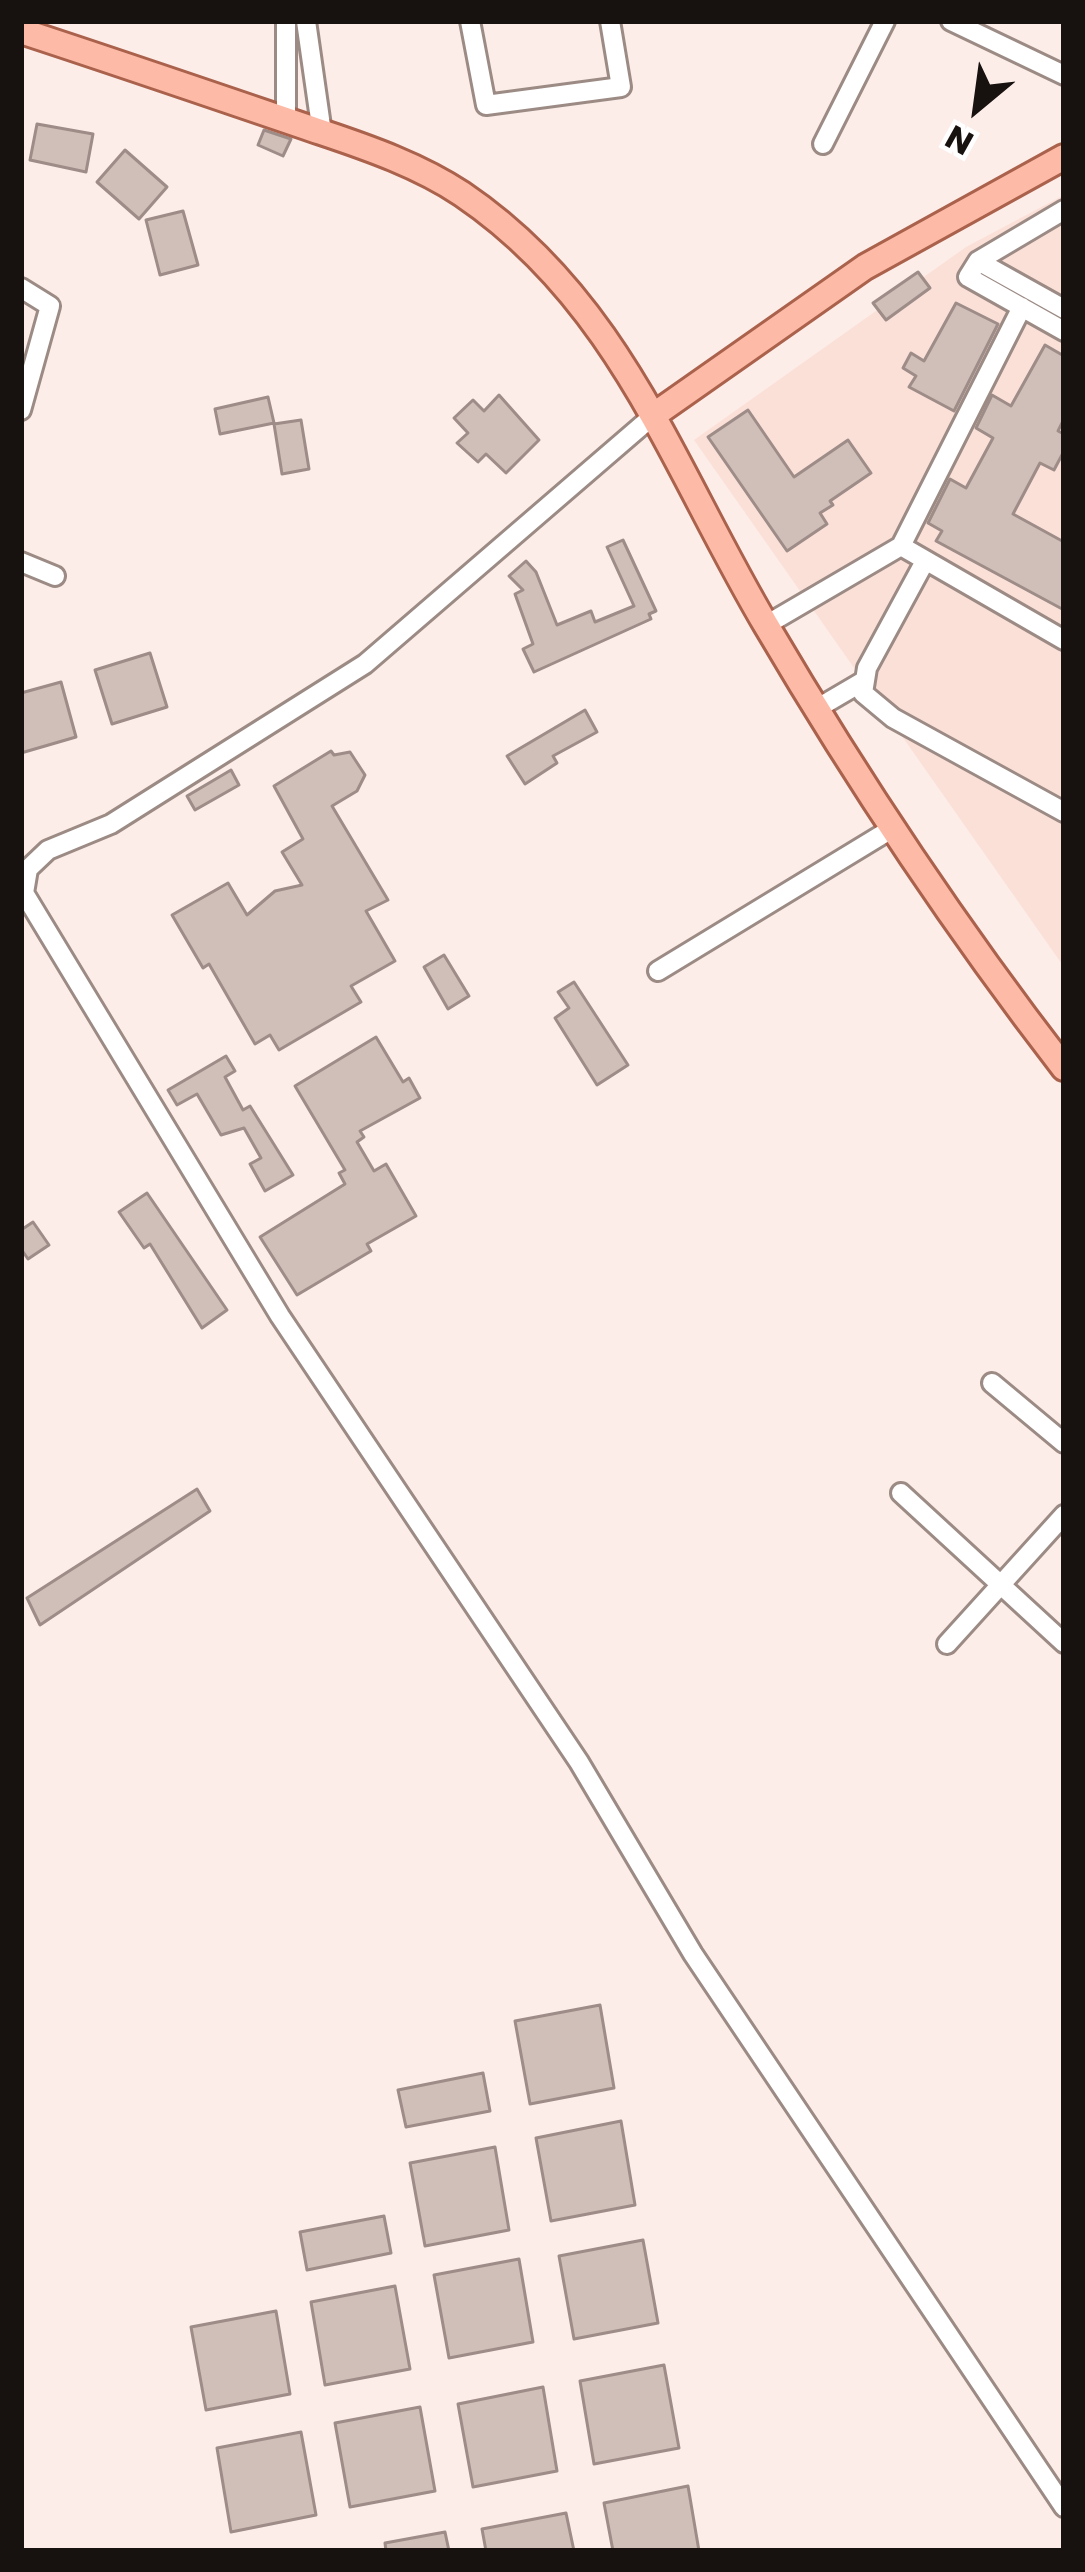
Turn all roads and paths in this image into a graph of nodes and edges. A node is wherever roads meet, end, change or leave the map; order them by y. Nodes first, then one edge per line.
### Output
1 (286, 21) edge
2 (305, 21) edge
3 (470, 21) edge
4 (610, 21) edge
5 (885, 21) edge
6 (950, 21) edge
7 (21, 31) edge
8 (1064, 75) edge
9 (286, 118) junction
10 (322, 133) junction
11 (823, 145) dead end
12 (1064, 157) edge
13 (1064, 210) edge
14 (973, 269) junction
15 (21, 288) edge
16 (1022, 308) junction
17 (1064, 309) edge
18 (1064, 331) edge
19 (21, 410) edge
20 (654, 415) junction
21 (902, 546) junction
22 (21, 562) edge
23 (924, 563) junction
24 (55, 576) dead end
25 (771, 622) junction
26 (1064, 640) edge
27 (862, 682) junction
28 (822, 705) junction
29 (1064, 812) edge
30 (893, 828) junction
31 (23, 879) edge
32 (658, 971) dead end
33 (1064, 1068) edge
34 (992, 1383) dead end
35 (1064, 1443) edge
36 (901, 1493) dead end
37 (1064, 1515) edge
38 (1003, 1585) junction
39 (1064, 1643) edge
40 (947, 1644) dead end
41 (1063, 2504) edge

1 - 9 street
2 - 10 street
3 - 4 street
5 - 11 street
6 - 8 street
7 - 9 main road
9 - 10 main road
10 - 20 main road
12 - 20 main road
13 - 14 street
14 - 16 street
14 - 17 street
15 - 19 street
16 - 18 street
16 - 21 street
20 - 25 main road
20 - 31 street
21 - 23 street
21 - 25 street
22 - 24 street
23 - 26 street
23 - 27 street
25 - 28 main road
27 - 28 street
27 - 29 street
28 - 30 main road
30 - 32 street
30 - 33 main road
31 - 41 street
34 - 35 street
36 - 38 street
37 - 38 street
38 - 39 street
38 - 40 street

